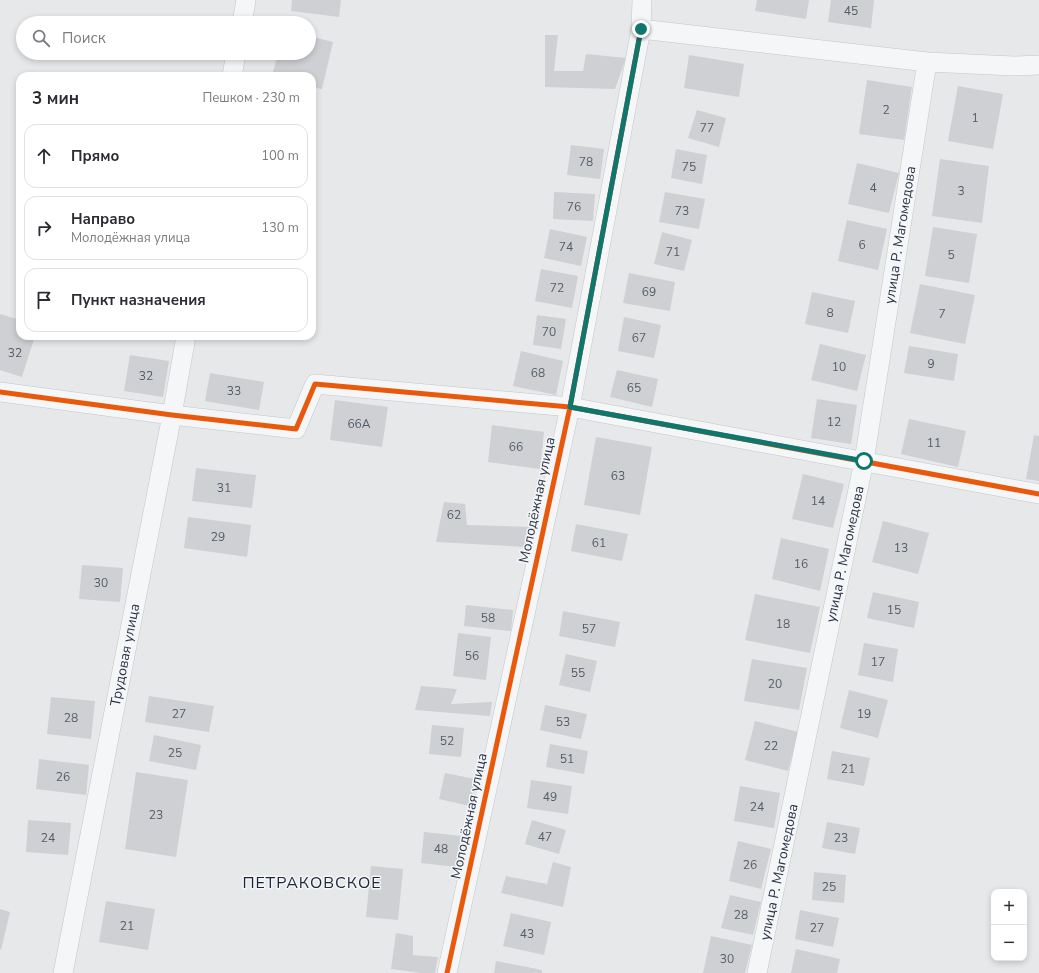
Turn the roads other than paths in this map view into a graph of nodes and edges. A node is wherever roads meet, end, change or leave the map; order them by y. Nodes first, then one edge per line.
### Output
1 (246, 0) edge
2 (642, 0) edge
3 (243, 16) edge
4 (641, 29) junction
5 (235, 60) edge
6 (927, 62) junction
7 (1039, 65) edge
8 (233, 72) edge
9 (185, 340) edge
10 (0, 392) edge
11 (570, 407) junction
12 (172, 415) junction
13 (864, 461) junction
14 (1039, 494) edge
15 (62, 973) edge
16 (447, 973) edge
17 (757, 973) edge

1 - 3 street
2 - 4 street, Молодёжная улица
4 - 6 street
4 - 11 street, Молодёжная улица
5 - 8 street
6 - 7 street
6 - 13 street, улица Р. Магомедова
9 - 12 street, Трудовая улица
10 - 12 street
11 - 12 street
11 - 13 street
11 - 16 street, Молодёжная улица
12 - 15 street, Трудовая улица
13 - 14 street
13 - 17 street, улица Р. Магомедова

